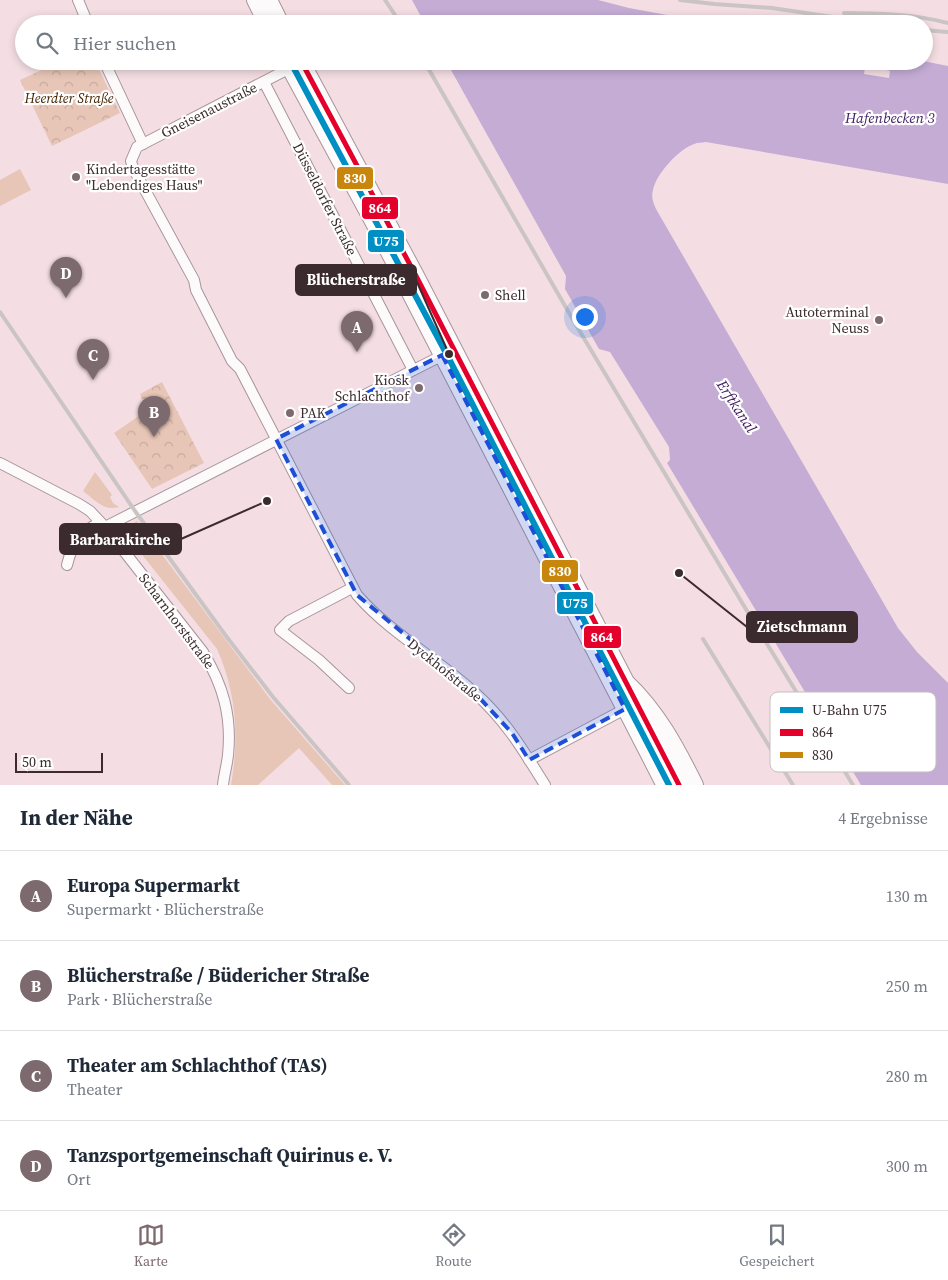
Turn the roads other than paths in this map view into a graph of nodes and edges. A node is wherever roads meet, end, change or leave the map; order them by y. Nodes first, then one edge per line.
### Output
1 (78, 0) edge
2 (255, 0) edge
3 (269, 0) edge
4 (84, 15) edge
5 (262, 15) edge
6 (276, 15) edge
7 (108, 70) edge
8 (284, 70) edge
9 (299, 70) edge
10 (264, 82) junction
11 (143, 144) junction
12 (448, 352) junction
13 (413, 370) junction
14 (276, 439) junction
15 (0, 463) edge
16 (102, 524) junction
17 (67, 565) dead end
18 (352, 588) junction
19 (626, 682) junction
20 (349, 688) dead end
21 (625, 709) junction
22 (529, 760) junction
23 (223, 785) edge
24 (544, 785) edge
25 (664, 785) edge
26 (679, 785) edge
27 (696, 785) edge

1 - 4 street
2 - 5 main road
3 - 6 main road
7 - 11 street
8 - 10 street, Gneisenaustraße
9 - 12 main road
10 - 11 street, Gneisenaustraße
10 - 13 street, Düsseldorfer Straße
11 - 14 street
12 - 13 street
12 - 19 main road
12 - 21 main road
13 - 14 street
14 - 16 street
14 - 18 street, Dyckhofstraße
15 - 16 street, Scharnhorststraße
16 - 17 street
16 - 23 street, Scharnhorststraße
18 - 20 street
18 - 22 street, Dyckhofstraße
19 - 26 main road
19 - 27 main road
21 - 22 street
21 - 25 main road
22 - 24 street, Dyckhofstraße

